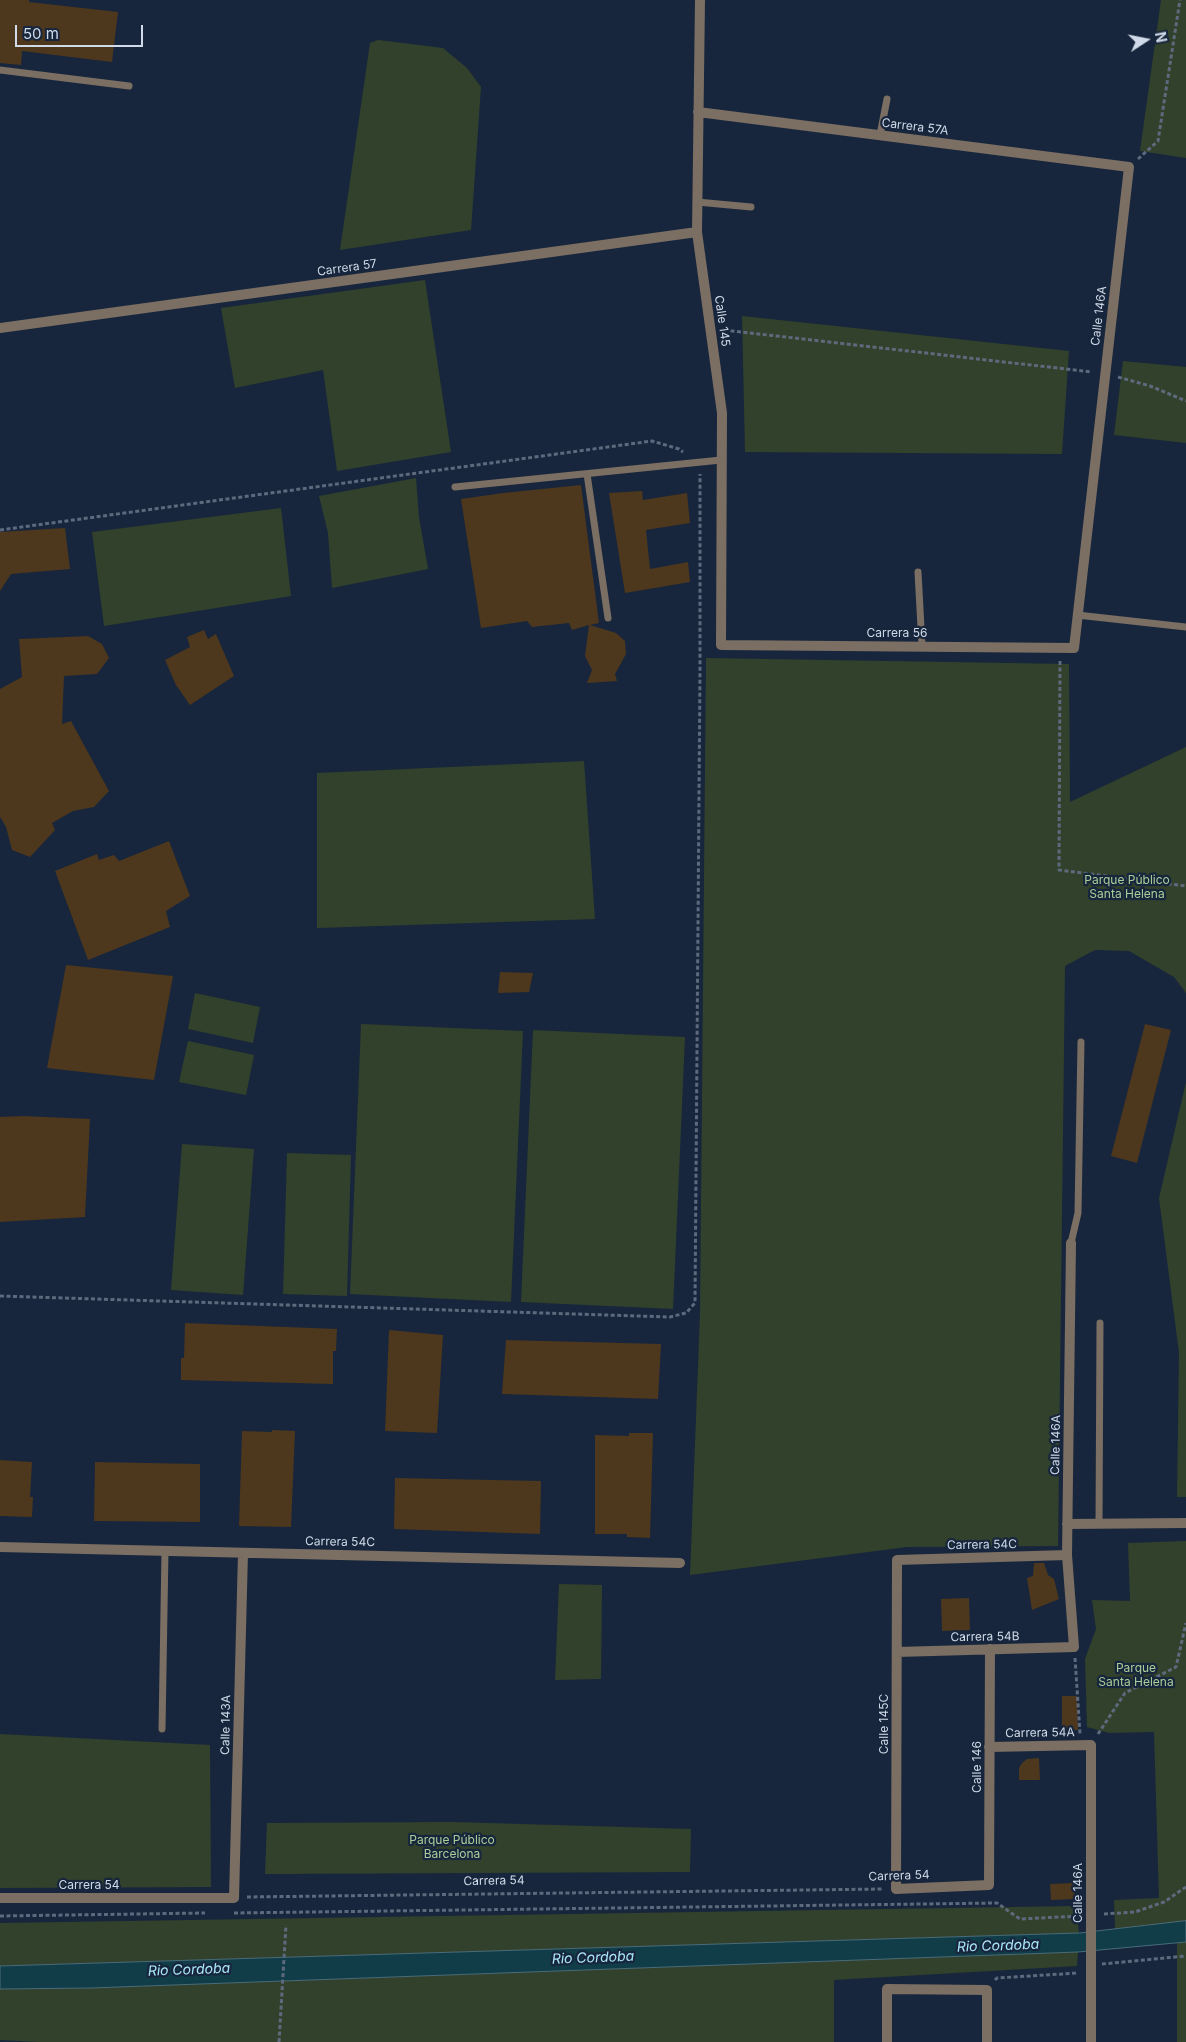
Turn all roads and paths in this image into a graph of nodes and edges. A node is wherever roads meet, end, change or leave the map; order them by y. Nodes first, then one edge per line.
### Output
1 (700, 0) edge
2 (1180, 0) edge
3 (0, 70) edge
4 (128, 86) dead end
5 (887, 99) dead end
6 (698, 112) junction
7 (880, 136) junction
8 (1129, 167) junction
9 (697, 202) junction
10 (751, 207) dead end
11 (697, 232) junction
12 (0, 328) edge
13 (710, 328) junction
14 (1105, 374) junction
15 (1186, 401) edge
16 (721, 460) junction
17 (695, 463) junction
18 (587, 474) junction
19 (456, 487) dead end
20 (0, 530) edge
21 (918, 572) dead end
22 (1077, 615) junction
23 (608, 618) dead end
24 (1186, 627) edge
25 (720, 644) joint
26 (922, 646) junction
27 (1060, 647) junction
28 (1074, 648) joint
29 (1186, 886) edge
30 (1081, 1042) dead end
31 (1071, 1243) joint
32 (0, 1296) edge
33 (1100, 1322) dead end
34 (1186, 1523) edge
35 (1067, 1524) junction
36 (1099, 1524) junction
37 (0, 1547) edge
38 (165, 1551) junction
39 (243, 1552) junction
40 (1067, 1555) junction
41 (897, 1560) joint
42 (680, 1563) dead end
43 (1186, 1623) edge
44 (1074, 1647) junction
45 (990, 1649) junction
46 (897, 1652) junction
47 (162, 1729) dead end
48 (1086, 1745) junction
49 (989, 1747) junction
50 (988, 1885) joint
51 (896, 1889) junction
52 (0, 1898) edge
53 (234, 1898) junction
54 (997, 1903) dead end
55 (207, 1913) dead end
56 (227, 1913) dead end
57 (0, 1916) edge
58 (286, 1924) dead end
59 (1186, 1956) edge
60 (1091, 1966) junction
61 (987, 1990) junction
62 (279, 2042) edge
63 (888, 2042) edge
64 (987, 2042) edge
65 (1091, 2042) edge

1 - 6 street, Calle 145
2 - 8 path
3 - 4 lane
5 - 7 lane
6 - 7 street, Carrera 57A
6 - 9 street, Calle 145
7 - 8 street, Carrera 57A
8 - 14 street, Calle 146A
9 - 10 lane
9 - 11 street, Calle 145
11 - 12 street, Carrera 57
11 - 13 street, Calle 145
13 - 14 path
13 - 16 street, Calle 145
14 - 15 path
14 - 22 street, Calle 146A
16 - 17 lane
16 - 25 street, Calle 145
17 - 18 lane
17 - 20 path
17 - 32 path
18 - 19 lane
18 - 23 lane
21 - 26 lane
22 - 24 lane
22 - 28 street, Calle 146A
25 - 26 street, Carrera 56
26 - 27 street, Carrera 56
27 - 28 street, Carrera 56
27 - 29 path
30 - 31 lane
31 - 35 street, Calle 146A
33 - 36 lane
34 - 36 street
35 - 36 street
35 - 40 street, Calle 146A
37 - 38 street, Carrera 54C
38 - 39 street, Carrera 54C
38 - 47 lane
39 - 42 street, Carrera 54C
39 - 53 street, Calle 143A
40 - 41 street, Carrera 54C
40 - 44 street, Calle 146A
41 - 46 street, Calle 145C
43 - 48 path
44 - 45 street, Carrera 54B
44 - 48 path
45 - 46 street, Carrera 54B
45 - 49 street, Calle 146
46 - 51 street, Calle 145C
48 - 49 street, Carrera 54A
48 - 60 street, Calle 146A
49 - 50 street, Calle 146
50 - 51 street, Carrera 54
51 - 53 path, Carrera 54
52 - 53 street, Carrera 54
54 - 56 path
55 - 57 path
58 - 62 path
59 - 60 path
60 - 61 path
60 - 65 street, Calle 146A
61 - 63 street
61 - 64 street

